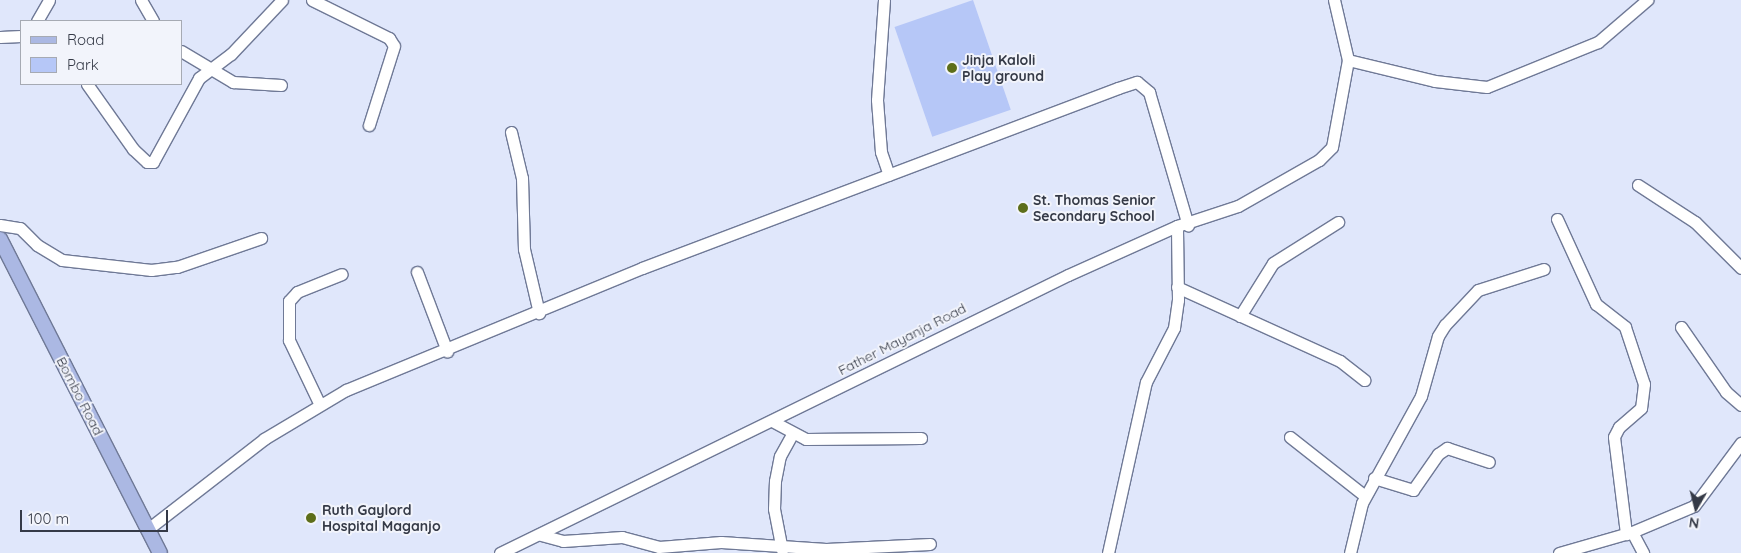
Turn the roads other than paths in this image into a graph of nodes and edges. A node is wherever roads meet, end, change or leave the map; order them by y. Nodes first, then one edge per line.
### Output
1 (49, 0) edge
2 (141, 0) edge
3 (282, 0) edge
4 (312, 0) edge
5 (884, 0) edge
6 (1334, 0) edge
7 (1647, 0) edge
8 (38, 20) edge
9 (152, 20) edge
10 (20, 36) edge
11 (0, 37) edge
12 (182, 52) edge
13 (1348, 60) junction
14 (210, 69) junction
15 (88, 85) edge
16 (281, 85) dead end
17 (369, 125) dead end
18 (511, 132) dead end
19 (889, 175) junction
20 (1638, 185) dead end
21 (1558, 219) dead end
22 (1338, 222) dead end
23 (0, 225) edge
24 (1183, 225) junction
25 (261, 238) dead end
26 (0, 239) edge
27 (1741, 268) edge
28 (1544, 269) dead end
29 (417, 272) dead end
30 (342, 274) dead end
31 (1177, 287) junction
32 (538, 313) junction
33 (1240, 316) junction
34 (1681, 327) dead end
35 (447, 350) junction
36 (1364, 380) dead end
37 (320, 403) junction
38 (1741, 405) edge
39 (772, 421) junction
40 (792, 434) junction
41 (1290, 437) dead end
42 (921, 438) dead end
43 (1741, 443) edge
44 (1489, 462) dead end
45 (1374, 478) junction
46 (1365, 496) junction
47 (148, 529) junction
48 (1629, 533) junction
49 (541, 535) junction
50 (930, 544) dead end
51 (782, 549) edge
52 (160, 553) edge
53 (500, 553) edge
54 (1108, 553) edge
55 (1350, 553) edge
56 (1559, 553) edge
57 (1643, 553) edge

1 - 8 street
2 - 9 street
3 - 14 street
4 - 17 street
5 - 19 street
6 - 13 street
7 - 13 street
10 - 11 street
12 - 14 street
13 - 24 street, Father Mayanja Road
14 - 15 street
14 - 16 street
18 - 32 street
19 - 24 street
19 - 32 street
20 - 27 street
21 - 48 street
22 - 33 street
23 - 25 street
24 - 31 street
24 - 39 street, Father Mayanja Road
26 - 47 main road, Bombo Road
28 - 45 street
29 - 35 street
30 - 37 street
31 - 33 street
31 - 54 street
32 - 35 street
33 - 36 street
34 - 38 street
35 - 37 street
37 - 47 street
39 - 40 street
39 - 49 street, Father Mayanja Road
40 - 42 street
40 - 51 street
41 - 46 street
43 - 48 street
44 - 45 street
45 - 46 street
46 - 55 street
47 - 52 main road, Bombo Road
48 - 56 street
48 - 57 street
49 - 51 street
49 - 53 street, Father Mayanja Road
50 - 51 street

